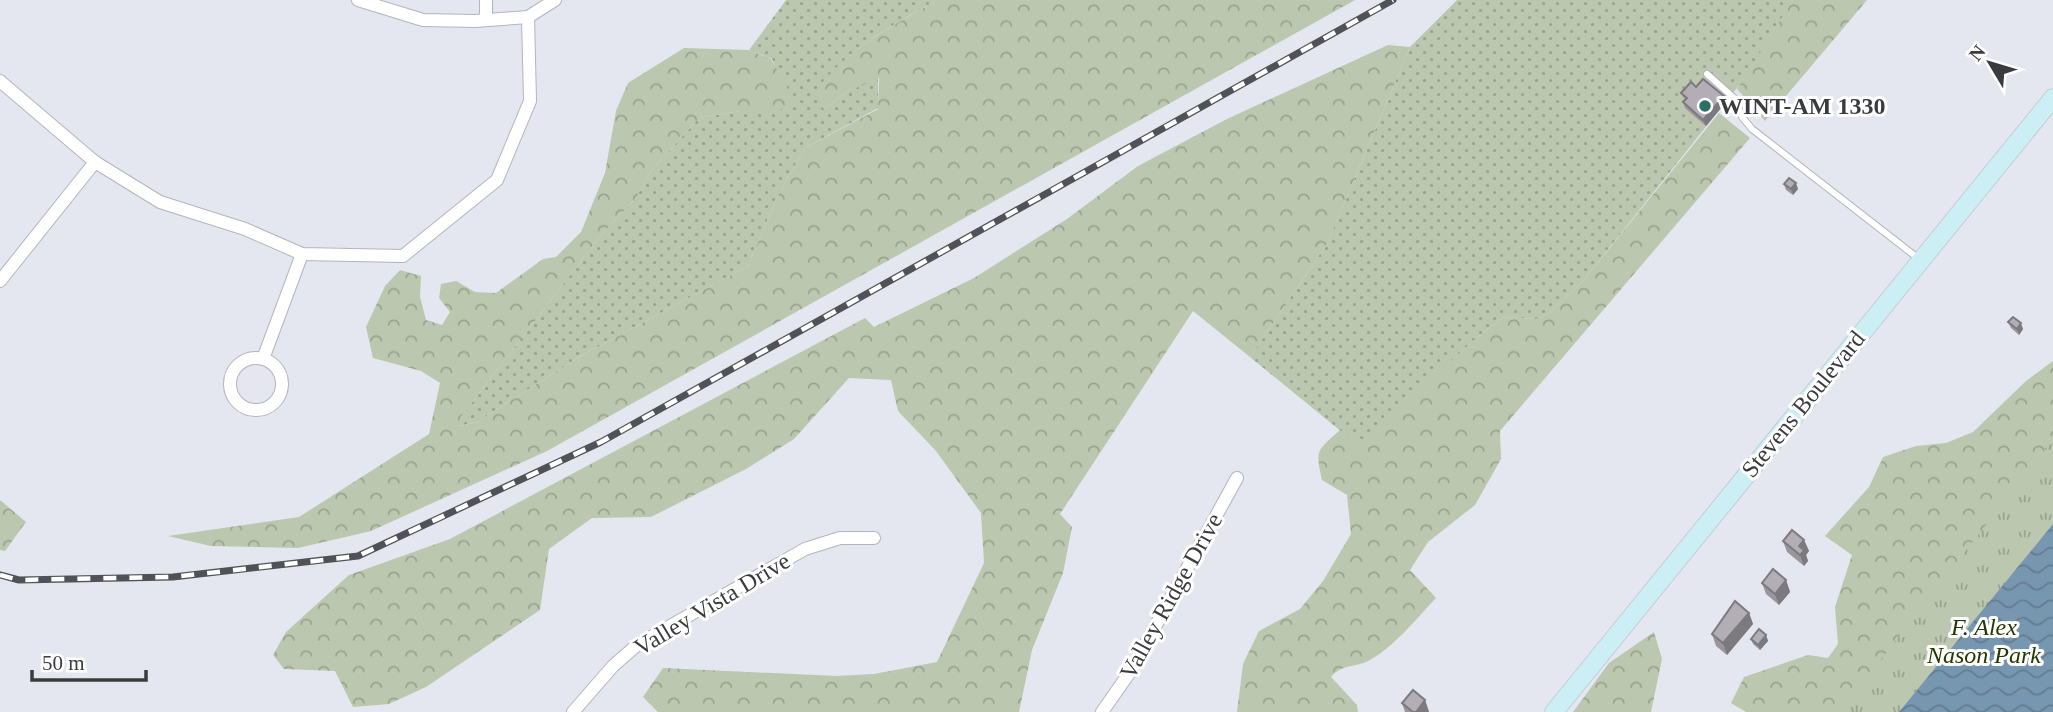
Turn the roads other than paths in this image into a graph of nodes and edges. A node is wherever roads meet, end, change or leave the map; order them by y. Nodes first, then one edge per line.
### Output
1 (358, 0) edge
2 (486, 0) edge
3 (555, 0) edge
4 (540, 4) edge
5 (528, 17) junction
6 (486, 20) junction
7 (1707, 74) dead end
8 (0, 81) edge
9 (2053, 98) edge
10 (95, 162) junction
11 (302, 254) junction
12 (1920, 259) junction
13 (0, 281) edge
14 (264, 359) junction
15 (1237, 478) dead end
16 (874, 538) dead end
17 (573, 712) edge
18 (1102, 712) edge
19 (1554, 712) edge

1 - 6 street
2 - 6 street
3 - 4 street
4 - 5 street
5 - 6 street
5 - 11 street
7 - 12 lane
8 - 10 street
9 - 12 street, Stevens Boulevard
10 - 11 street
10 - 13 street
11 - 14 street
12 - 19 street, Stevens Boulevard
14 - 14 street
15 - 18 street, Valley Ridge Drive
16 - 17 street, Valley Vista Drive

